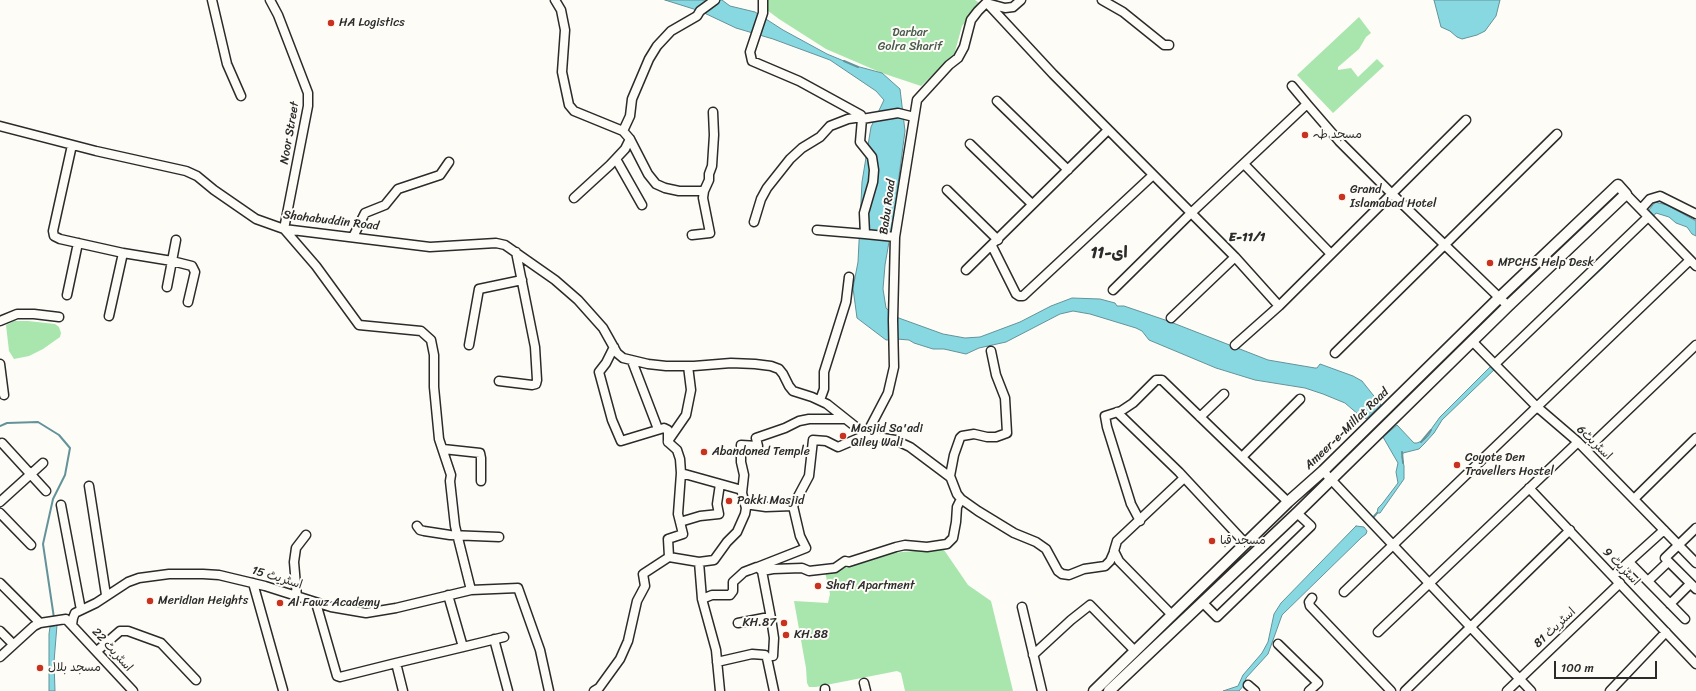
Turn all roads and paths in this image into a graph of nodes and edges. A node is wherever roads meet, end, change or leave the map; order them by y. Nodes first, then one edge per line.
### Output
1 (212, 0) edge
2 (270, 0) edge
3 (555, 0) edge
4 (715, 0) edge
5 (763, 0) edge
6 (1021, 0) edge
7 (1102, 0) edge
8 (985, 2) edge
9 (1169, 46) dead end
10 (1292, 86) dead end
11 (241, 96) dead end
12 (997, 101) dead end
13 (1307, 104) junction
14 (713, 112) dead end
15 (914, 117) junction
16 (862, 118) junction
17 (1466, 120) dead end
18 (0, 126) edge
19 (1108, 130) junction
20 (623, 132) junction
21 (1557, 134) dead end
22 (630, 139) junction
23 (970, 144) dead end
24 (72, 145) junction
25 (616, 159) junction
26 (449, 162) dead end
27 (1244, 164) junction
28 (1068, 170) junction
29 (1153, 175) junction
30 (947, 190) dead end
31 (704, 191) junction
32 (1391, 193) junction
33 (1626, 194) junction
34 (574, 198) dead end
35 (1032, 204) junction
36 (642, 205) dead end
37 (1641, 209) junction
38 (1190, 214) junction
39 (1696, 214) edge
40 (1648, 217) junction
41 (754, 222) dead end
42 (284, 229) junction
43 (818, 230) dead end
44 (692, 234) dead end
45 (868, 234) junction
46 (353, 237) junction
47 (895, 237) junction
48 (176, 240) dead end
49 (78, 243) junction
50 (995, 243) junction
51 (1445, 245) junction
52 (516, 252) junction
53 (123, 253) junction
54 (1331, 254) junction
55 (1235, 258) junction
56 (172, 261) junction
57 (1693, 263) edge
58 (966, 270) dead end
59 (849, 277) dead end
60 (522, 280) junction
61 (167, 287) dead end
62 (1113, 290) dead end
63 (68, 295) dead end
64 (1499, 298) junction
65 (188, 302) dead end
66 (1279, 306) junction
67 (1508, 306) junction
68 (109, 316) dead end
69 (59, 317) dead end
70 (1171, 318) dead end
71 (0, 321) edge
72 (1473, 342) junction
73 (1235, 344) dead end
74 (469, 345) dead end
75 (1696, 345) edge
76 (614, 347) junction
77 (991, 351) dead end
78 (1335, 353) dead end
79 (632, 361) junction
80 (0, 364) edge
81 (1496, 364) junction
82 (688, 366) junction
83 (499, 381) dead end
84 (1224, 394) dead end
85 (4, 395) dead end
86 (1300, 399) dead end
87 (820, 400) junction
88 (1536, 406) junction
89 (1117, 412) junction
90 (1200, 417) junction
91 (845, 419) junction
92 (658, 430) junction
93 (866, 435) junction
94 (1696, 438) edge
95 (668, 442) junction
96 (1578, 442) junction
97 (2, 443) dead end
98 (443, 449) junction
99 (1586, 450) junction
100 (1242, 457) junction
101 (43, 463) dead end
102 (1323, 472) junction
103 (681, 473) junction
104 (31, 475) junction
105 (950, 477) junction
106 (1184, 478) junction
107 (1331, 480) junction
108 (481, 481) dead end
109 (720, 484) junction
110 (89, 486) dead end
111 (1529, 488) junction
112 (742, 490) junction
113 (46, 491) dead end
114 (1634, 499) junction
115 (961, 500) junction
116 (0, 502) edge
117 (1288, 502) junction
118 (745, 504) junction
119 (61, 505) dead end
120 (793, 506) junction
121 (1297, 512) junction
122 (0, 513) edge
123 (1140, 520) junction
124 (680, 522) junction
125 (417, 526) dead end
126 (1696, 528) edge
127 (1570, 530) junction
128 (1664, 530) junction
129 (306, 535) dead end
130 (458, 536) junction
131 (499, 537) dead end
132 (1246, 544) junction
133 (31, 545) dead end
134 (1393, 545) junction
135 (1678, 545) junction
136 (1114, 552) junction
137 (669, 557) junction
138 (699, 562) junction
139 (1629, 562) junction
140 (1668, 562) junction
141 (1696, 563) edge
142 (750, 570) junction
143 (762, 571) junction
144 (1613, 576) junction
145 (1648, 581) junction
146 (0, 583) edge
147 (253, 583) junction
148 (1428, 583) junction
149 (1620, 583) junction
150 (1693, 587) edge
151 (470, 590) junction
152 (1344, 592) dead end
153 (1194, 594) junction
154 (106, 595) junction
155 (448, 595) junction
156 (297, 597) junction
157 (702, 598) junction
158 (1312, 598) dead end
159 (316, 603) junction
160 (1203, 603) junction
161 (1670, 604) junction
162 (1022, 607) dead end
163 (81, 610) junction
164 (1172, 615) junction
165 (771, 618) junction
166 (1685, 619) dead end
167 (40, 623) junction
168 (738, 623) dead end
169 (72, 625) junction
170 (1470, 627) junction
171 (0, 631) edge
172 (1378, 632) dead end
173 (1666, 632) junction
174 (504, 637) dead end
175 (494, 639) junction
176 (13, 644) junction
177 (1278, 644) dead end
178 (463, 647) junction
179 (97, 651) junction
180 (1135, 651) junction
181 (1033, 655) junction
182 (773, 656) dead end
183 (0, 657) edge
184 (717, 662) junction
185 (396, 663) junction
186 (1696, 664) edge
187 (1519, 679) junction
188 (196, 680) dead end
189 (1248, 685) dead end
190 (283, 690) edge
191 (598, 690) edge
192 (133, 691) edge
193 (403, 691) edge
194 (508, 691) edge
195 (549, 691) edge
196 (720, 691) edge
197 (774, 691) edge
198 (1042, 691) edge
199 (1094, 691) edge
200 (1109, 691) edge
201 (1255, 691) edge
202 (1310, 691) edge
203 (1391, 691) edge
204 (1405, 691) edge
205 (1506, 691) edge
206 (1531, 691) edge
207 (1610, 691) edge

1 - 11 street
2 - 42 street, Noor Street
3 - 20 street
4 - 20 street
5 - 16 street
6 - 8 street
7 - 9 street
8 - 15 street, Babu Road
8 - 19 street
10 - 13 street
12 - 28 street
13 - 27 street
13 - 32 street
14 - 31 street
15 - 16 street
15 - 47 street, Babu Road
16 - 41 street
16 - 45 street
17 - 32 street
18 - 24 street, Shahabuddin Road
19 - 28 street
19 - 29 street
20 - 22 street
21 - 51 street
22 - 25 street
22 - 31 street
23 - 35 street
24 - 42 street, Shahabuddin Road
24 - 49 street
25 - 34 street
25 - 36 street
26 - 46 street
27 - 38 street
27 - 54 street
28 - 35 street
29 - 38 street
29 - 50 street
30 - 50 street
31 - 44 street
32 - 51 street
32 - 54 street
33 - 37 street
33 - 64 main road, Ameer-e-Millat Road
33 - 67 main road, Ameer-e-Millat Road
35 - 50 street
37 - 39 street
37 - 40 street
38 - 55 street
38 - 62 street
40 - 57 street
40 - 81 street
42 - 46 street, Shahabuddin Road
42 - 98 street
43 - 45 street
45 - 47 street
46 - 52 street, Shahabuddin Road
47 - 93 street, Babu Road
48 - 56 street
49 - 53 street
49 - 63 street
50 - 58 street
51 - 64 street
51 - 78 street
52 - 60 street
52 - 76 street, Shahabuddin Road
53 - 56 street
53 - 68 street
54 - 66 street
55 - 66 street
55 - 70 street
56 - 61 street
56 - 65 street
57 - 88 street
59 - 87 street
60 - 74 street
60 - 83 street
64 - 67 street
64 - 102 main road, Ameer-e-Millat Road
66 - 73 street
67 - 72 main road, Ameer-e-Millat Road
69 - 71 street
72 - 81 street, اسٹریٹ6
72 - 107 main road, Ameer-e-Millat Road
75 - 99 street
76 - 79 street, Shahabuddin Road
76 - 92 street
77 - 105 street
79 - 82 street
79 - 92 street
80 - 85 street
81 - 88 street, اسٹریٹ6
82 - 87 street
82 - 95 street
84 - 90 street
86 - 100 street
87 - 91 street
88 - 96 street, اسٹریٹ6
88 - 134 street
89 - 90 street
89 - 106 street
89 - 123 street
90 - 100 street
91 - 93 street
91 - 112 street
92 - 95 street
93 - 105 street
93 - 120 street
94 - 114 street
95 - 103 street
96 - 99 street, اسٹریٹ6
96 - 111 street
97 - 104 street
98 - 108 street
98 - 130 street
99 - 114 street, اسٹریٹ6
100 - 117 street
101 - 104 street
102 - 107 street
102 - 117 main road, Ameer-e-Millat Road
103 - 109 street
103 - 124 street
104 - 113 street
104 - 116 street
105 - 115 street
106 - 123 street
106 - 132 street
107 - 121 main road, Ameer-e-Millat Road
107 - 134 street
109 - 112 street
109 - 124 street
110 - 154 street
111 - 127 street, اسٹریٹ 9
111 - 148 street
112 - 118 street
114 - 128 street, اسٹریٹ6
115 - 136 street
115 - 143 street
117 - 132 main road, Ameer-e-Millat Road
118 - 120 street
118 - 138 street
119 - 163 street
120 - 142 street
121 - 160 main road, Ameer-e-Millat Road
121 - 160 street
122 - 133 street
123 - 136 street
124 - 137 street
125 - 130 street
126 - 135 street
127 - 144 street, اسٹریٹ 9
127 - 170 street
128 - 135 street, اسٹریٹ6
128 - 139 street
129 - 156 street
130 - 131 street
130 - 151 street
132 - 153 main road, Ameer-e-Millat Road
134 - 148 street
134 - 152 street
135 - 140 street
135 - 141 street, اسٹریٹ6
136 - 164 street
137 - 138 street
137 - 191 street
138 - 157 street
139 - 144 street
139 - 145 street
140 - 145 street
140 - 150 street
142 - 143 street
142 - 157 street
143 - 165 street
144 - 149 street, اسٹریٹ 9
145 - 161 street
146 - 167 street
147 - 154 street, اسٹریٹ 15
147 - 156 street, اسٹریٹ 15
147 - 190 street
148 - 170 street
148 - 172 street
149 - 173 street, اسٹریٹ 9
149 - 187 street, اسٹریٹ 81
150 - 161 street
151 - 155 street, اسٹریٹ 15
151 - 195 street, اسٹریٹ 15
153 - 160 main road
153 - 164 main road, Ameer-e-Millat Road
154 - 163 street, اسٹریٹ 15
155 - 159 street, اسٹریٹ 15
155 - 178 street
156 - 159 street, اسٹریٹ 15
157 - 184 street
158 - 203 street
159 - 185 street
160 - 200 main road, Ameer-e-Millat Road
161 - 166 street
162 - 181 street
163 - 169 street
164 - 180 main road, Ameer-e-Millat Road
165 - 168 street
165 - 182 street
167 - 169 street
167 - 176 street
169 - 179 street, اسٹریٹ 22
170 - 187 street
170 - 204 street
171 - 176 street
173 - 186 street, اسٹریٹ 9
173 - 207 street
174 - 175 street
175 - 178 street
175 - 194 street
176 - 183 street
177 - 202 street
178 - 185 street
179 - 188 street
179 - 192 street, اسٹریٹ 22
180 - 181 street
180 - 199 main road, Ameer-e-Millat Road
181 - 198 street
184 - 196 street
184 - 197 street
185 - 193 street
187 - 205 street, اسٹریٹ 81
187 - 206 street
189 - 201 street

